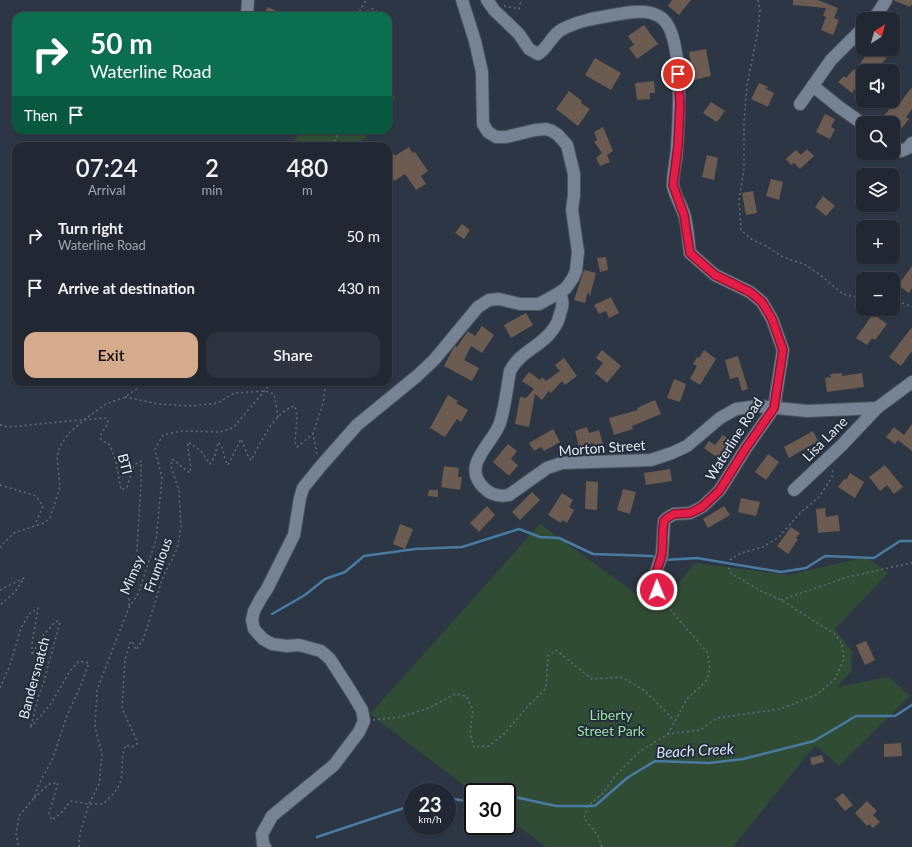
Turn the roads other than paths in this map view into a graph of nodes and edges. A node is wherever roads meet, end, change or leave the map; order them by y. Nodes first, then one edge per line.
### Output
1 (248, 0) edge
2 (462, 0) edge
3 (886, 0) edge
4 (488, 1) edge
5 (247, 12) edge
6 (879, 12) edge
7 (856, 35) edge
8 (813, 86) junction
9 (800, 104) dead end
10 (856, 119) edge
11 (912, 143) edge
12 (900, 149) edge
13 (560, 293) junction
14 (912, 382) edge
15 (774, 408) junction
16 (877, 408) junction
17 (794, 490) dead end
18 (662, 599) road end
19 (265, 847) edge

1 - 5 street
2 - 13 street
3 - 6 street
4 - 15 street, Waterline Road
7 - 8 street
8 - 9 street
8 - 10 street
11 - 12 street
13 - 15 street, Morton Street
13 - 19 street
14 - 16 street
15 - 16 street, Morton Street
15 - 18 street, Waterline Road
16 - 17 street, Lisa Lane

